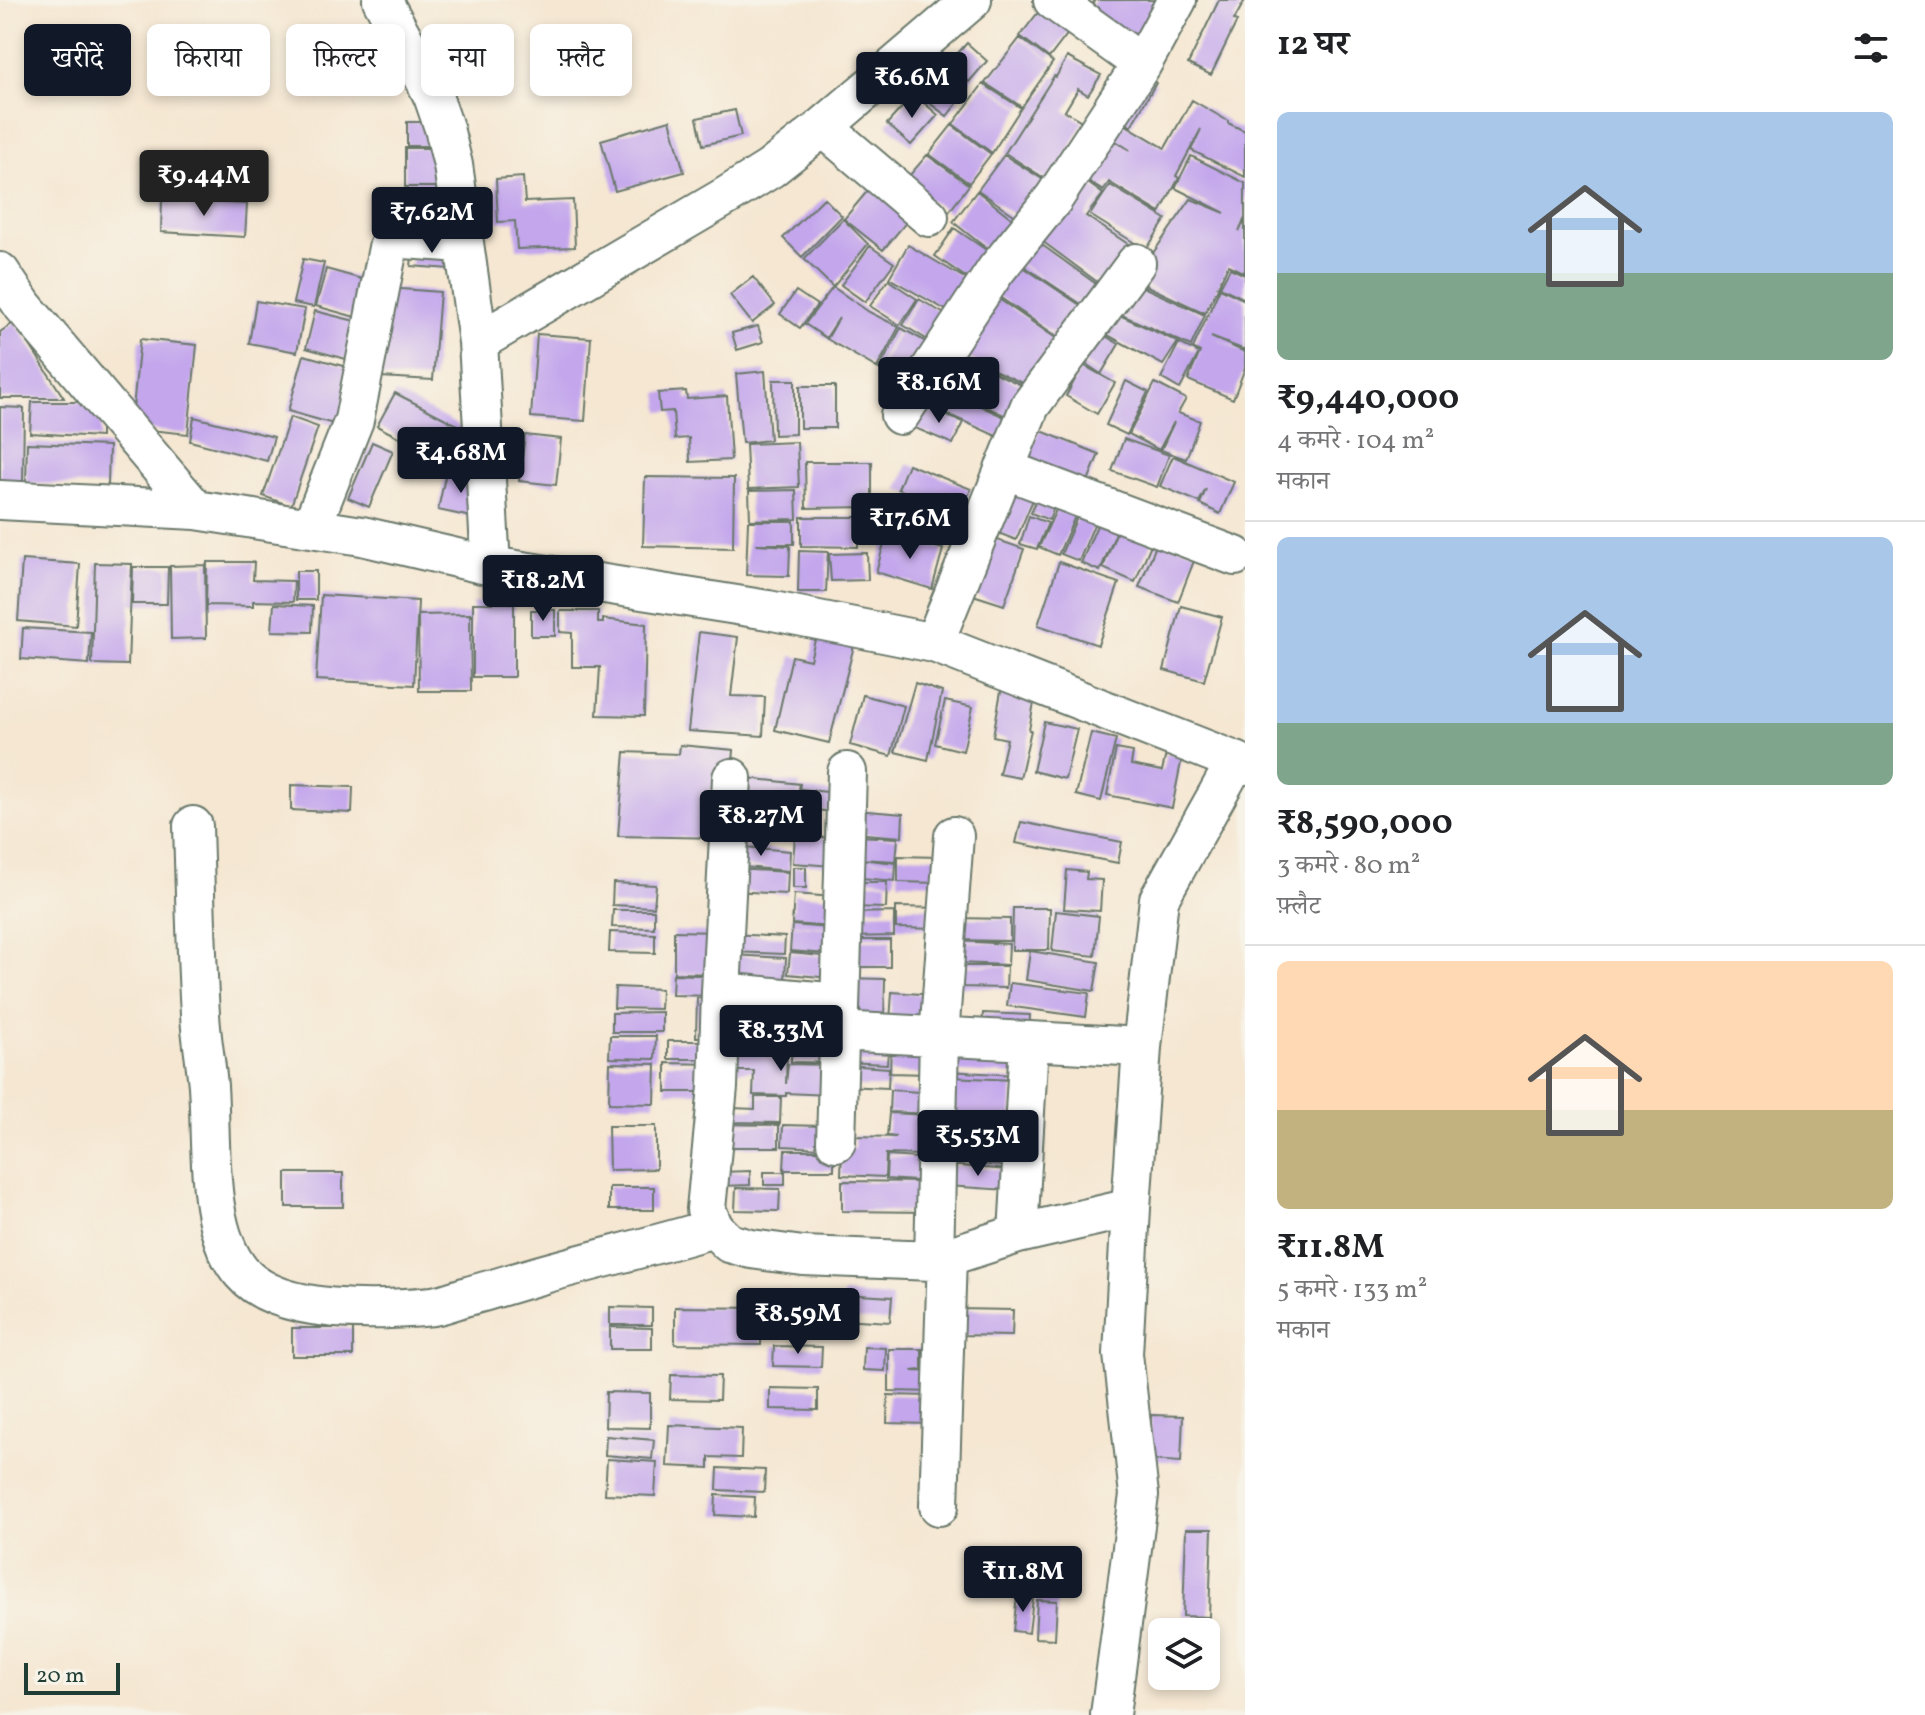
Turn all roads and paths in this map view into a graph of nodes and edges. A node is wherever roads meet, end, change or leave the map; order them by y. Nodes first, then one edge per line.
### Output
1 (382, 0) edge
2 (972, 0) edge
3 (1053, 0) edge
4 (1177, 0) edge
5 (1142, 64) junction
6 (823, 127) junction
7 (929, 217) dead end
8 (463, 243) junction
9 (1136, 263) dead end
10 (0, 272) edge
11 (478, 342) junction
12 (900, 415) dead end
13 (1004, 469) junction
14 (0, 500) edge
15 (196, 510) junction
16 (311, 528) junction
17 (1235, 556) dead end
18 (491, 566) junction
19 (934, 643) junction
20 (1240, 763) edge
21 (847, 772) dead end
22 (732, 778) dead end
23 (193, 826) dead end
24 (954, 836) dead end
25 (721, 992) junction
26 (838, 1017) junction
27 (939, 1037) junction
28 (1029, 1042) junction
29 (1142, 1047) junction
30 (836, 1142) dead end
31 (1131, 1208) junction
32 (714, 1228) junction
33 (1018, 1234) junction
34 (940, 1258) junction
35 (939, 1506) dead end
36 (1110, 1715) edge

1 - 8 street
2 - 6 street
3 - 5 street
4 - 5 street
5 - 12 street
6 - 7 street
6 - 11 street
8 - 11 street
8 - 16 street
9 - 13 street
10 - 15 street
11 - 18 street
13 - 17 street
13 - 19 street
14 - 15 street
15 - 16 street
16 - 18 street
18 - 19 street
19 - 20 street
20 - 29 street
21 - 26 street
22 - 25 street
23 - 32 street
24 - 27 street
25 - 26 street
25 - 32 street
26 - 27 street
26 - 30 street
27 - 28 street
27 - 34 street
28 - 29 street
28 - 33 street
29 - 31 street
31 - 33 street
31 - 36 street
32 - 34 street
33 - 34 street
34 - 35 street

